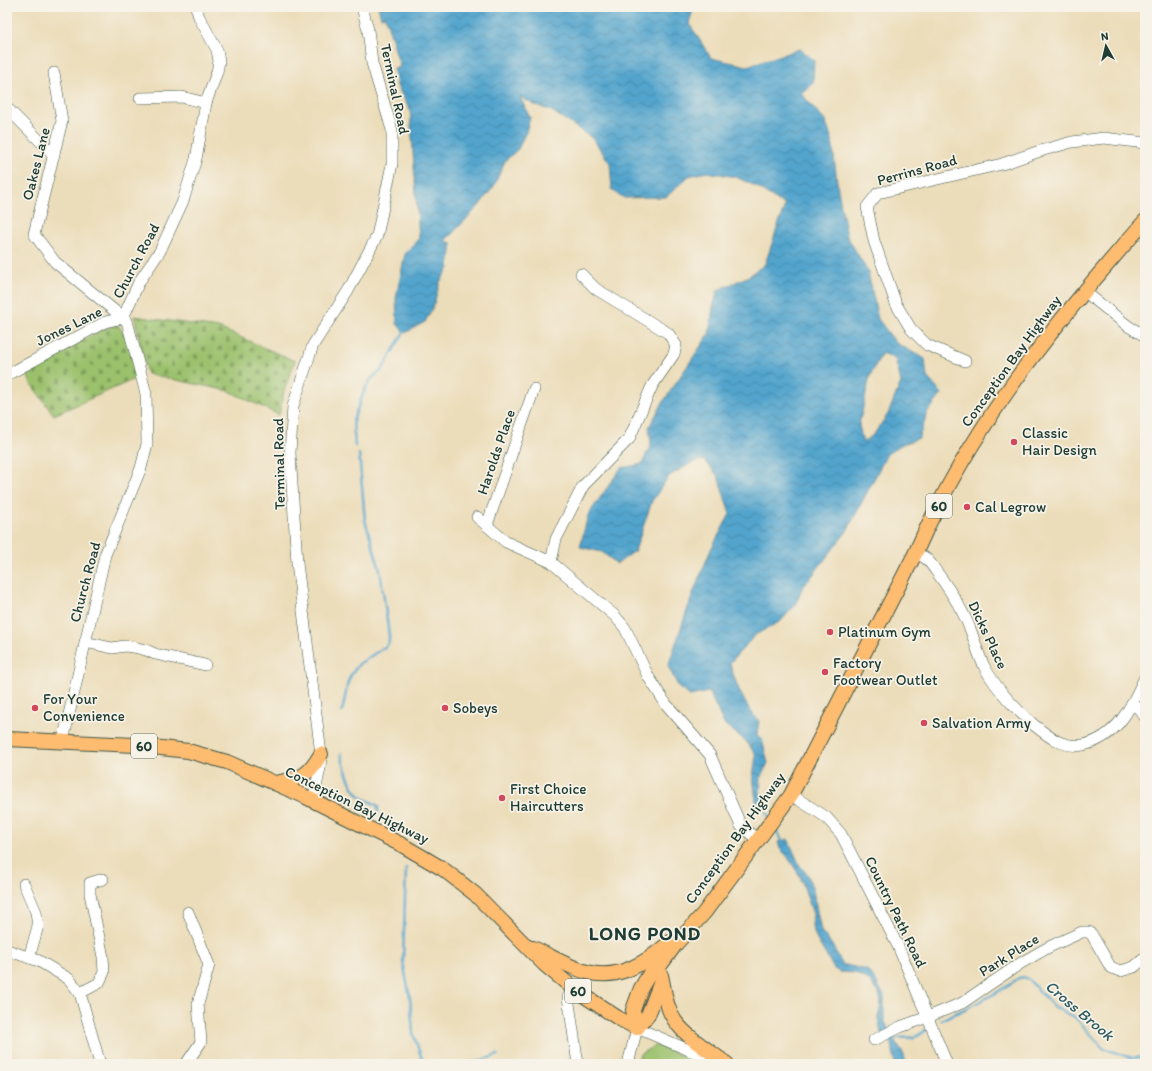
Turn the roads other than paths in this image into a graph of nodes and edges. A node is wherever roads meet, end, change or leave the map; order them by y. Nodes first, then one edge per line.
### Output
1 (196, 7) edge
2 (362, 7) edge
3 (54, 73) dead end
4 (140, 98) dead end
5 (206, 103) junction
6 (7, 108) edge
7 (1145, 143) edge
8 (54, 155) junction
9 (1145, 221) edge
10 (580, 274) dead end
11 (1084, 291) junction
12 (124, 318) junction
13 (1145, 336) edge
14 (965, 361) dead end
15 (7, 375) edge
16 (534, 389) dead end
17 (478, 517) dead end
18 (487, 524) junction
19 (915, 554) junction
20 (551, 562) junction
21 (85, 642) junction
22 (205, 665) dead end
23 (1144, 679) edge
24 (1132, 703) junction
25 (1145, 717) edge
26 (8, 737) edge
27 (63, 741) junction
28 (321, 754) junction
29 (275, 783) junction
30 (791, 795) junction
31 (313, 801) junction
32 (759, 838) junction
33 (103, 879) dead end
34 (24, 884) dead end
35 (188, 912) dead end
36 (696, 920) junction
37 (526, 944) junction
38 (7, 950) edge
39 (29, 958) junction
40 (1145, 958) edge
41 (661, 969) junction
42 (574, 989) junction
43 (80, 993) junction
44 (928, 1018) junction
45 (637, 1028) junction
46 (877, 1039) dead end
47 (100, 1064) edge
48 (186, 1064) edge
49 (578, 1064) edge
50 (628, 1064) edge
51 (723, 1064) edge
52 (727, 1064) edge
53 (948, 1064) edge

1 - 5 street, Church Road
2 - 28 street, Terminal Road
3 - 8 street, Oakes Lane
4 - 5 street
5 - 12 street, Church Road
6 - 8 street
7 - 14 street, Perrins Road
8 - 12 street, Oakes Lane
9 - 11 main road, Conception Bay Highway / 60
10 - 20 street
11 - 13 street
11 - 19 main road, Conception Bay Highway / 60
12 - 15 street, Jones Lane
12 - 21 street, Church Road
16 - 18 street, Harolds Place
17 - 18 street
18 - 20 street
19 - 24 street, Dicks Place
19 - 30 main road, Conception Bay Highway / 60
20 - 32 street
21 - 22 street
21 - 27 street, Church Road
23 - 24 street, Dicks Place
24 - 25 street
26 - 27 main road, Conception Bay Highway / 60
27 - 29 main road, Conception Bay Highway / 60
28 - 29 main road
28 - 31 street, Terminal Road
29 - 31 main road, Conception Bay Highway / 60
30 - 32 main road, Conception Bay Highway / 60
30 - 44 street, Country Path Road
31 - 37 main road, Conception Bay Highway / 60
32 - 36 main road, Conception Bay Highway / 60
33 - 43 street
34 - 39 street
35 - 48 street
36 - 37 main road
36 - 41 main road, Conception Bay Highway / 60
37 - 42 main road, Conception Bay Highway / 60
38 - 39 street
39 - 43 street
40 - 44 street, Park Place
41 - 45 main road, Conception Bay Highway / 60
41 - 52 main road
42 - 45 main road, Conception Bay Highway / 60
42 - 49 street
43 - 47 street
44 - 46 street, Park Place
44 - 53 street, Country Path Road
45 - 50 street
45 - 51 street

